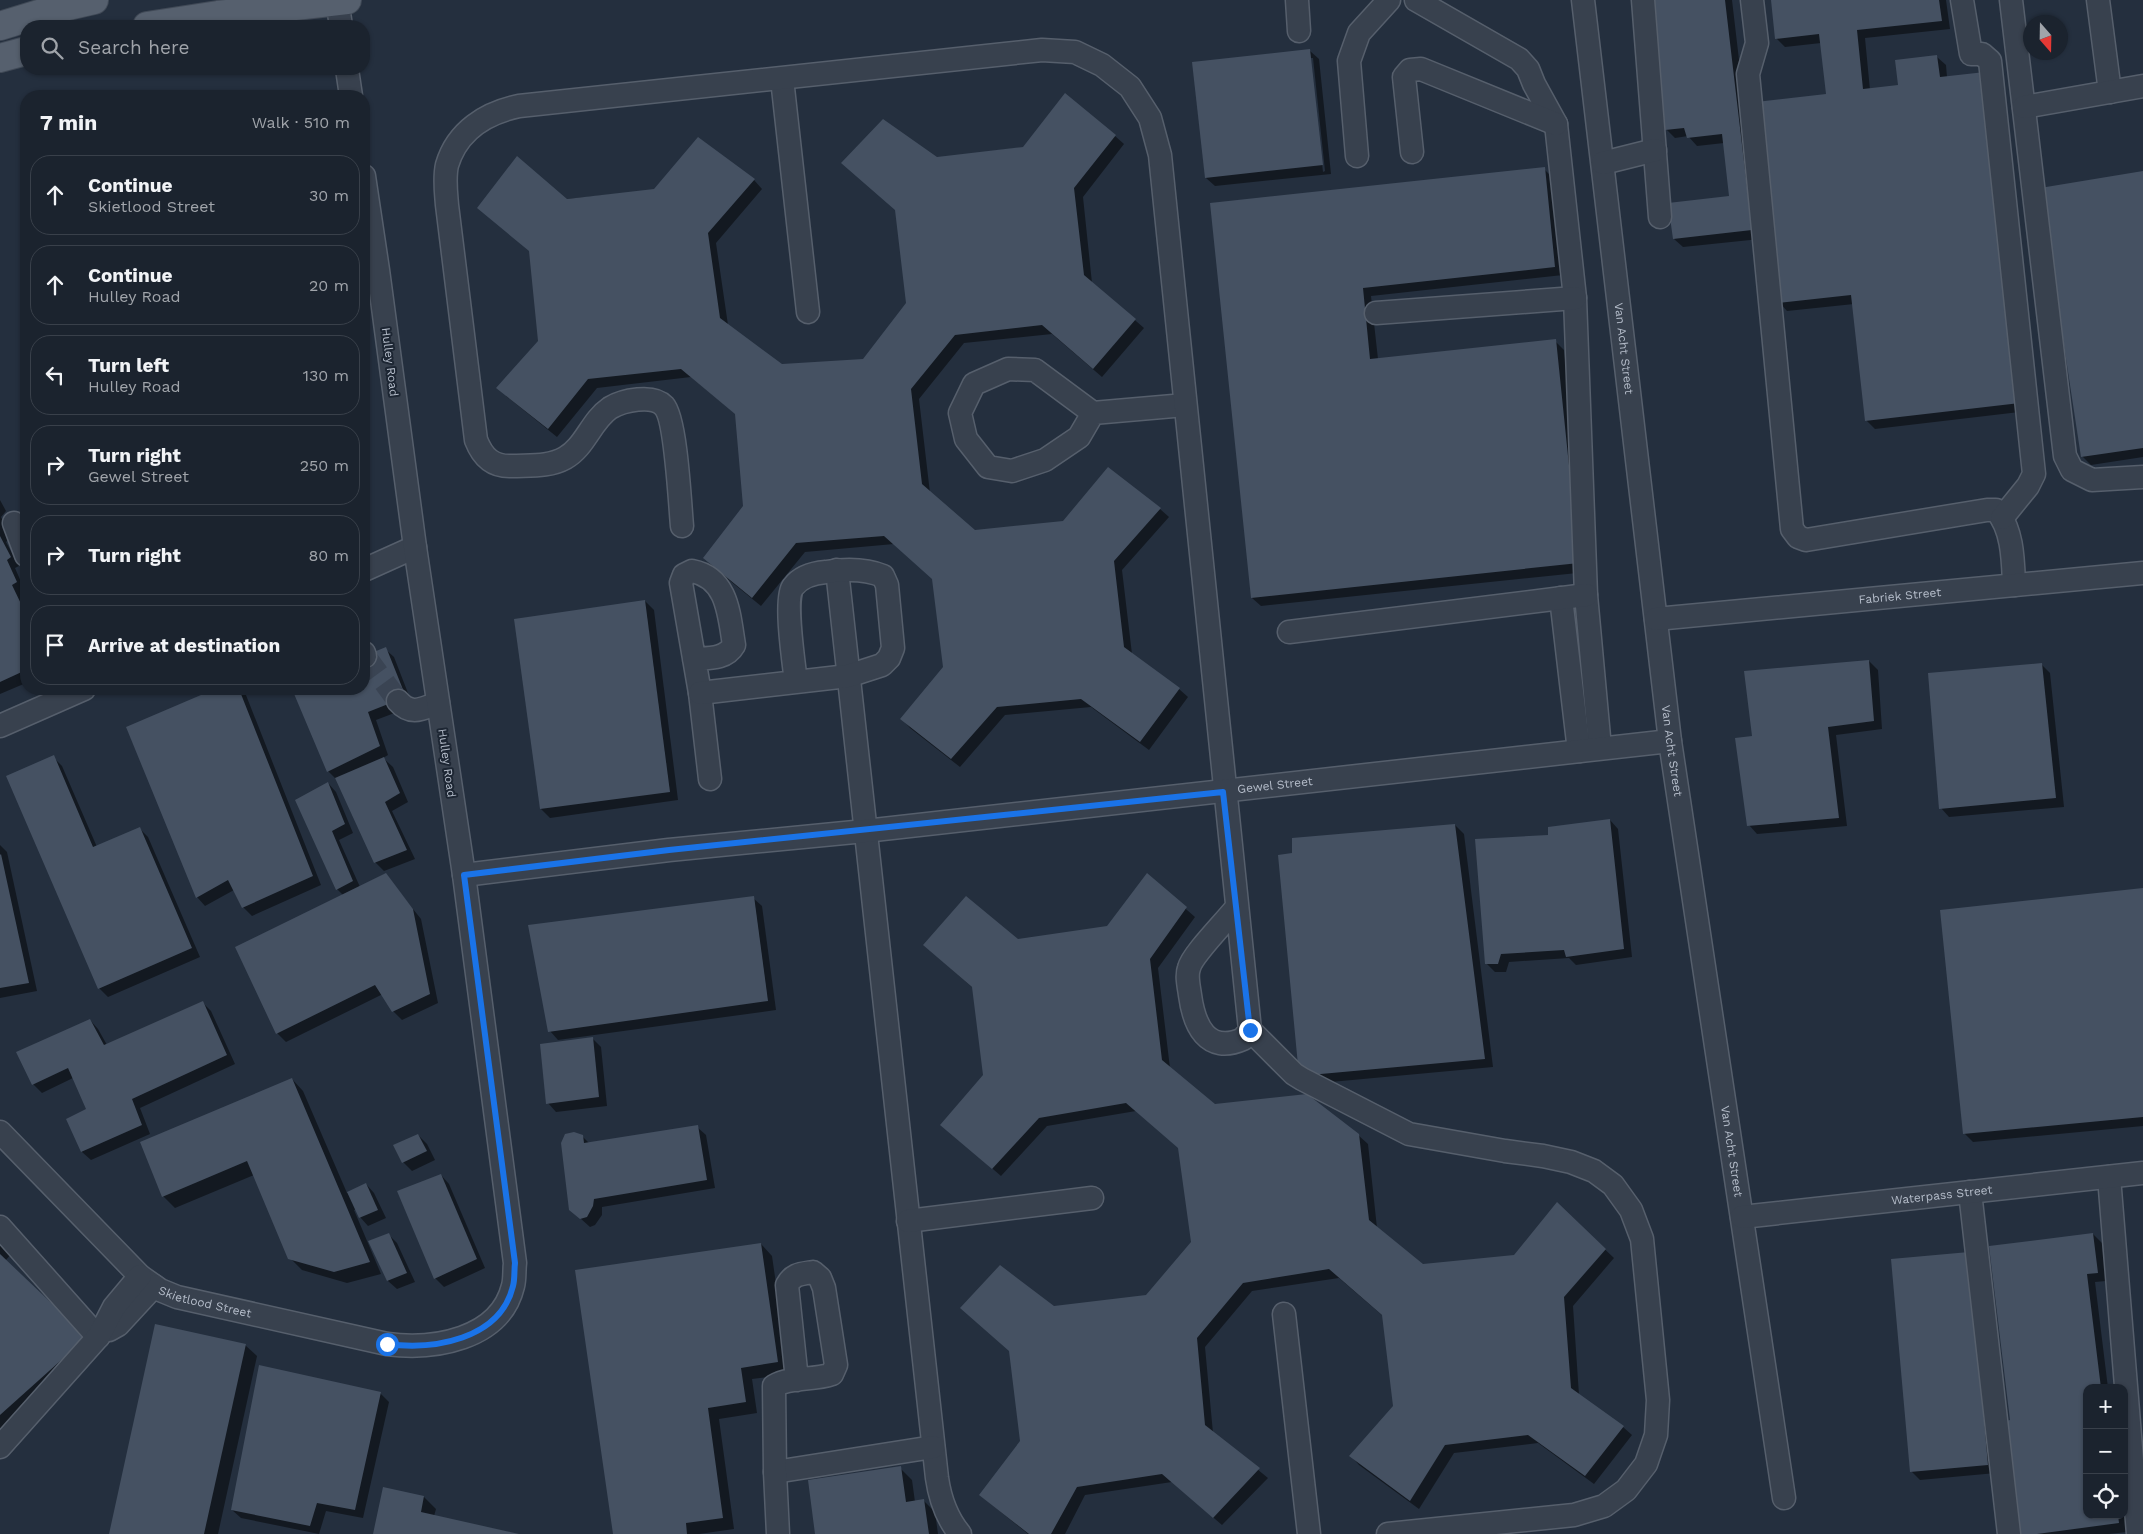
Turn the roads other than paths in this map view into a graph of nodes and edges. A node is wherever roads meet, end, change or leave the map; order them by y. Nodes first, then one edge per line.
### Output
1 (94, 0) edge
2 (1297, 0) edge
3 (1389, 0) edge
4 (1416, 0) edge
5 (1583, 0) edge
6 (1643, 0) edge
7 (1752, 0) edge
8 (1962, 0) edge
9 (2012, 0) edge
10 (2098, 0) edge
11 (340, 7) edge
12 (186, 20) edge
13 (0, 26) edge
14 (1299, 31) dead end
15 (20, 53) edge
16 (0, 58) edge
17 (348, 75) edge
18 (782, 79) junction
19 (2143, 86) edge
20 (351, 90) edge
21 (2110, 92) junction
22 (2024, 107) junction
23 (1556, 124) junction
24 (1655, 150) junction
25 (1412, 152) dead end
26 (1357, 156) dead end
27 (1603, 163) junction
28 (1660, 217) dead end
29 (370, 257) edge
30 (371, 271) edge
31 (1575, 298) junction
32 (808, 312) dead end
33 (1376, 313) dead end
34 (1185, 405) junction
35 (1093, 413) junction
36 (2143, 477) edge
37 (2002, 518) junction
38 (14, 523) dead end
39 (682, 526) dead end
40 (20, 539) edge
41 (415, 548) junction
42 (370, 567) edge
43 (837, 570) junction
44 (2138, 576) edge
45 (2014, 585) junction
46 (1586, 595) junction
47 (1561, 598) junction
48 (1656, 619) junction
49 (1289, 632) dead end
50 (694, 659) dead end
51 (848, 676) junction
52 (796, 682) junction
53 (700, 692) junction
54 (70, 695) edge
55 (398, 701) tunnel mouth
56 (438, 703) junction
57 (0, 726) edge
58 (1670, 741) junction
59 (1589, 749) junction
60 (710, 779) dead end
61 (1223, 792) junction
62 (865, 831) junction
63 (464, 875) junction
64 (1236, 908) junction
65 (1250, 1030) junction
66 (0, 1132) edge
67 (2143, 1173) edge
68 (2109, 1177) junction
69 (1970, 1192) junction
70 (1092, 1198) dead end
71 (1742, 1217) junction
72 (908, 1221) junction
73 (0, 1227) edge
74 (147, 1280) junction
75 (1284, 1314) dead end
76 (471, 1334) joint
77 (99, 1336) junction
78 (797, 1380) dead end
79 (0, 1446) edge
80 (933, 1448) junction
81 (774, 1472) junction
82 (1784, 1498) dead end
83 (778, 1534) edge
84 (960, 1534) edge
85 (1310, 1534) edge
86 (1388, 1534) edge
87 (2009, 1534) edge
88 (2138, 1534) edge

1 - 13 main road
2 - 14 street
3 - 26 street
4 - 23 street
5 - 27 street, Van Acht Street
6 - 24 street
7 - 37 street
8 - 37 street
9 - 22 street
10 - 21 street
11 - 12 main road
15 - 16 main road
17 - 20 street
18 - 32 street
18 - 34 street
18 - 39 street
19 - 21 street
21 - 22 street
22 - 36 street
23 - 25 street
23 - 31 street
24 - 27 street
24 - 28 street
27 - 48 street, Van Acht Street
29 - 30 street, Hulley Road
30 - 41 street, Hulley Road
31 - 33 street
31 - 46 street
34 - 35 street
34 - 61 street
35 - 35 street
37 - 45 street
38 - 40 street
41 - 42 street
41 - 56 street, Hulley Road
43 - 51 street
43 - 51 street
43 - 52 street
44 - 45 street, Fabriek Street
45 - 48 street, Fabriek Street
46 - 47 street
46 - 59 street
47 - 49 street
47 - 59 street
48 - 58 street, Van Acht Street
50 - 53 street
51 - 52 street
51 - 62 street
52 - 53 street
53 - 60 street
54 - 57 street
55 - 56 street
56 - 63 street, Hulley Road
58 - 59 street, Gewel Street
58 - 71 street, Van Acht Street
59 - 61 street, Gewel Street
61 - 62 street, Gewel Street
61 - 64 street
62 - 63 street, Gewel Street
62 - 72 street
63 - 76 street, Hulley Road
64 - 65 street
64 - 65 street
65 - 86 street
66 - 74 street, Skietlood Street
67 - 68 street, Waterpass Street
68 - 69 street, Waterpass Street
68 - 88 street
69 - 71 street, Waterpass Street
69 - 87 street
70 - 72 street
71 - 82 street, Van Acht Street
72 - 80 street
73 - 77 street
74 - 76 street, Skietlood Street
74 - 77 street
75 - 85 street
77 - 79 street
78 - 81 street
80 - 81 street
80 - 84 street
81 - 83 street

